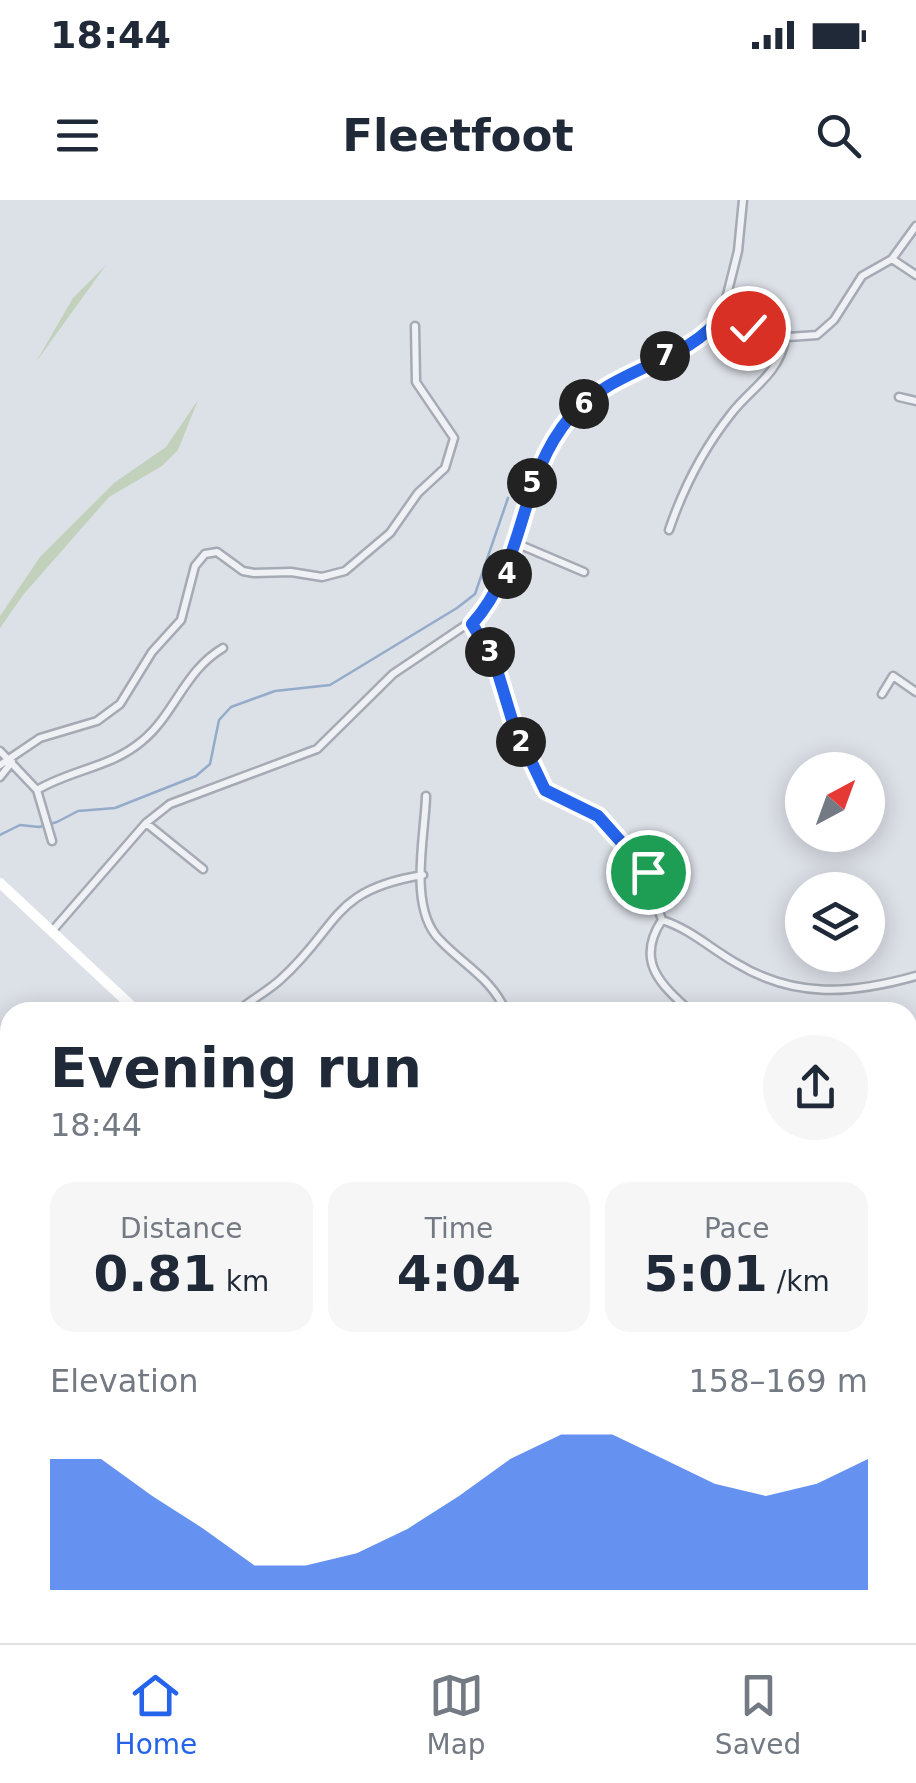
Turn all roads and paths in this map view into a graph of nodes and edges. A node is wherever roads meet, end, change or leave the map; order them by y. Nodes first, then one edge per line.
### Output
1 (743, 200) edge
2 (916, 226) edge
3 (892, 259) junction
4 (916, 275) edge
5 (722, 315) junction
6 (415, 326) dead end
7 (785, 340) junction
8 (899, 397) dead end
9 (916, 400) edge
10 (670, 530) dead end
11 (518, 544) junction
12 (584, 572) dead end
13 (472, 624) junction
14 (223, 648) dead end
15 (916, 692) edge
16 (882, 694) dead end
17 (0, 751) edge
18 (10, 760) junction
19 (0, 765) edge
20 (0, 777) edge
21 (37, 790) junction
22 (426, 796) dead end
23 (146, 823) junction
24 (51, 837) dead end
25 (203, 869) dead end
26 (423, 875) junction
27 (0, 883) edge
28 (662, 920) junction
29 (52, 930) junction
30 (916, 976) edge
31 (128, 1002) edge
32 (251, 1002) edge
33 (499, 1002) edge
34 (682, 1002) edge

1 - 5 street
2 - 3 street
3 - 4 street
3 - 7 street
5 - 7 street
5 - 11 street
6 - 18 street
7 - 10 street
8 - 9 street
11 - 12 street
11 - 13 street
13 - 23 street
13 - 28 street
14 - 21 street
15 - 16 street
17 - 18 street
18 - 19 street
18 - 20 street
18 - 21 street
21 - 24 street
22 - 26 street
23 - 25 street
23 - 29 street
26 - 32 street
26 - 33 street
27 - 29 main road
28 - 30 street
28 - 34 street
29 - 31 main road

